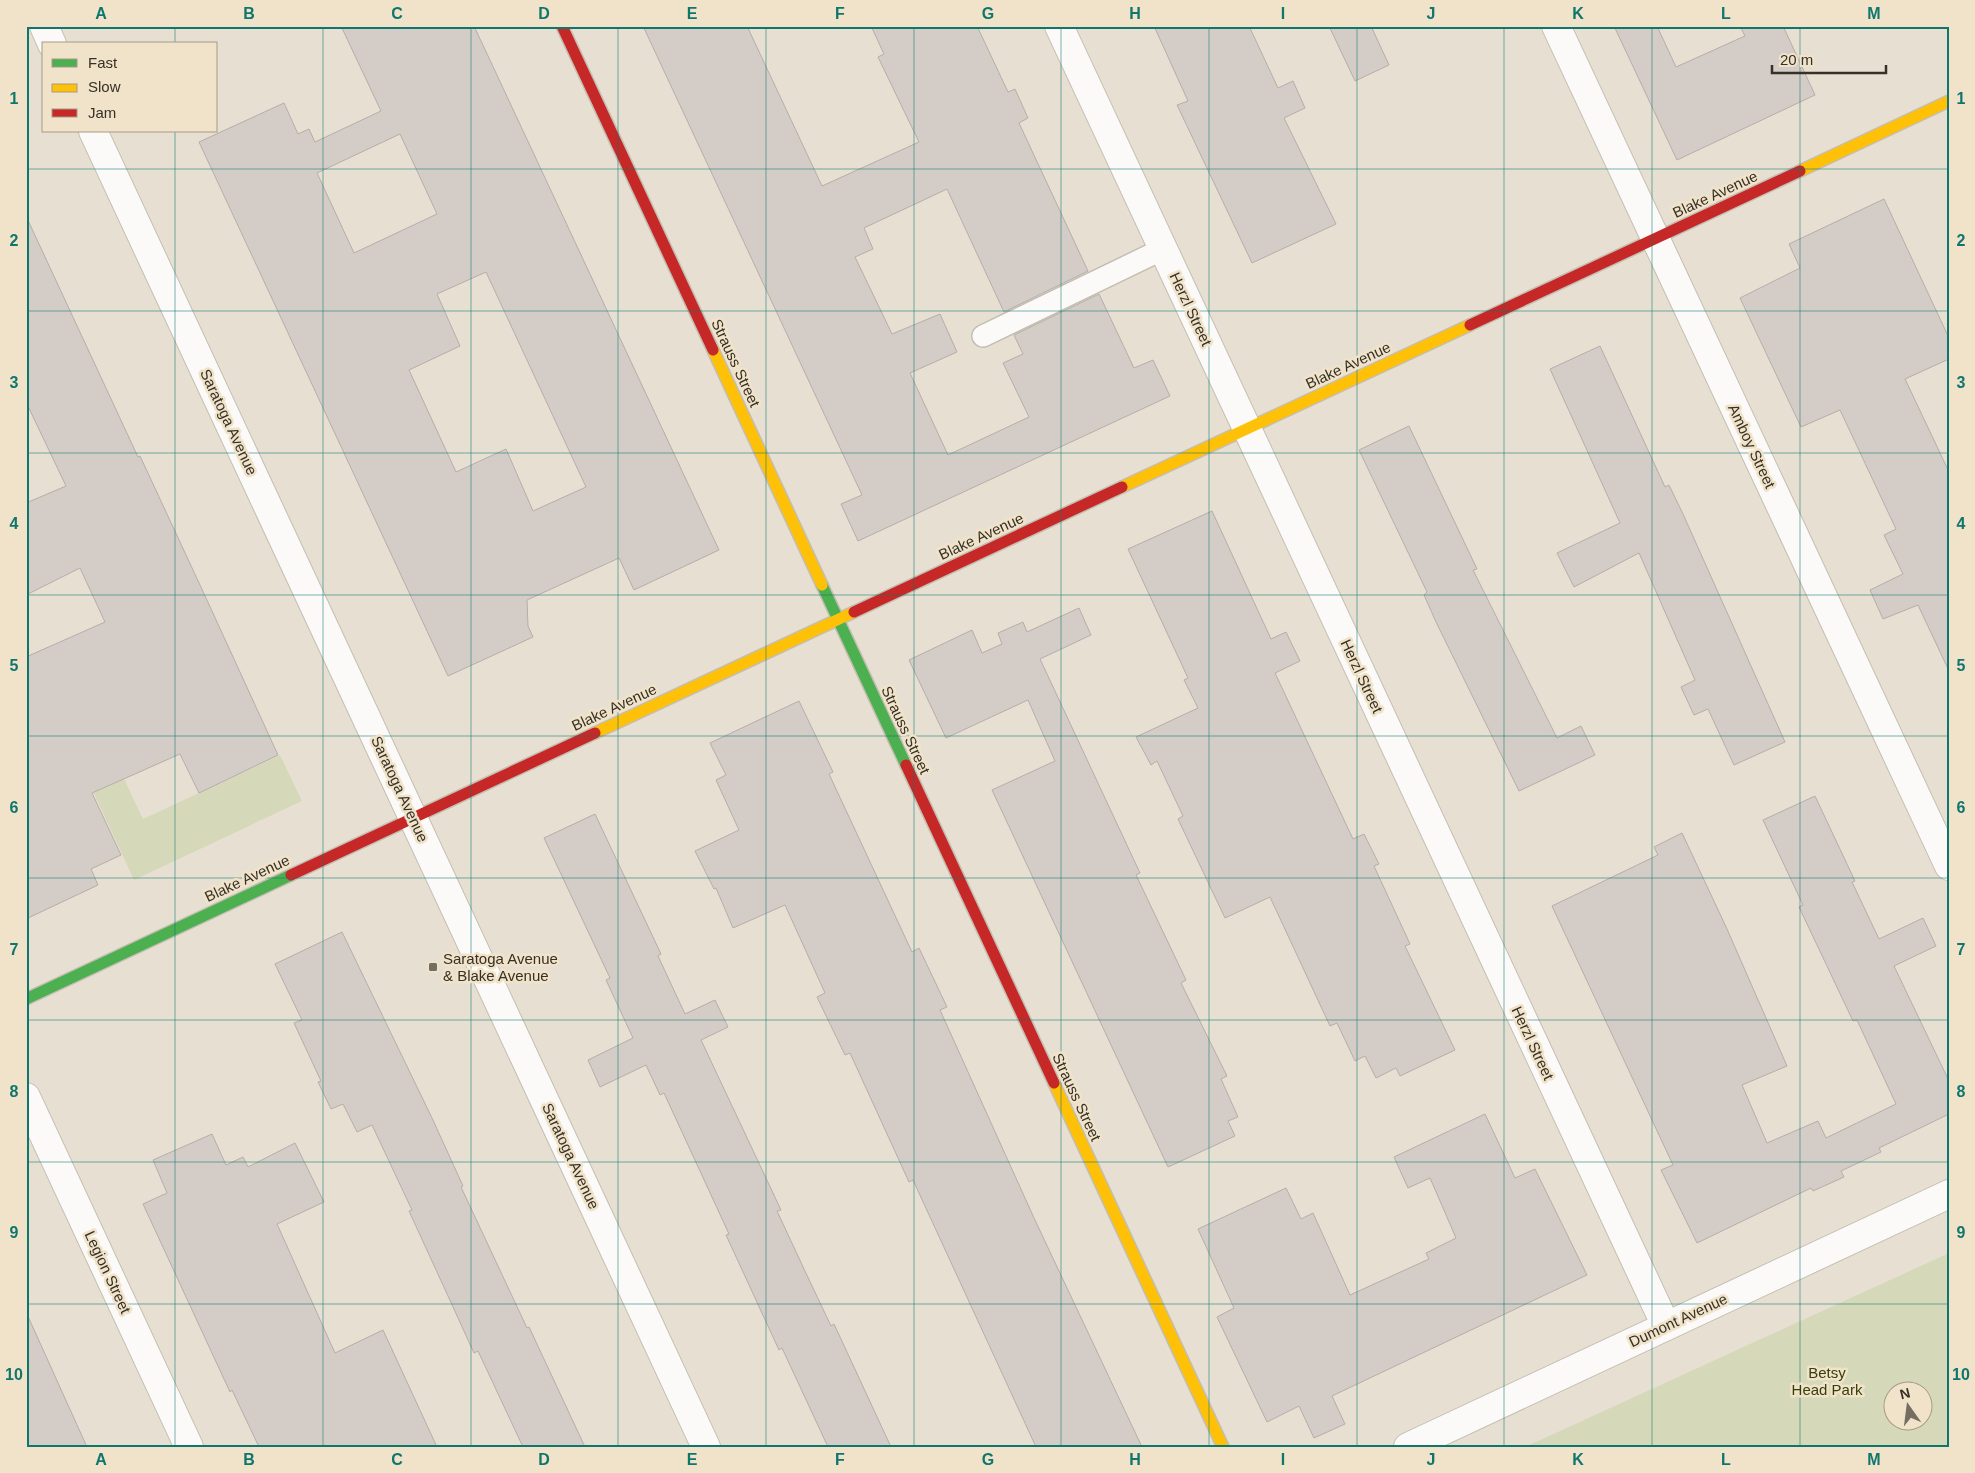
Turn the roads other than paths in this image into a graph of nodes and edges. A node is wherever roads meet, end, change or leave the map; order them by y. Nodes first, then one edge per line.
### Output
1 (44, 26) edge
2 (562, 26) edge
3 (1059, 26) edge
4 (1556, 26) edge
5 (51, 42) edge
6 (1949, 101) edge
7 (93, 132) edge
8 (1655, 238) junction
9 (1163, 249) junction
10 (984, 336) dead end
11 (1247, 429) junction
12 (838, 619) junction
13 (412, 817) junction
14 (1949, 866) edge
15 (26, 999) edge
16 (26, 1097) edge
17 (1949, 1194) edge
18 (1666, 1326) junction
19 (189, 1447) edge
20 (706, 1447) edge
21 (1223, 1447) edge
22 (1408, 1447) edge

1 - 5 street
2 - 12 street, Strauss Street
3 - 9 street, Herzl Street
4 - 8 street, Amboy Street
6 - 8 street, Blake Avenue
7 - 13 street, Saratoga Avenue
8 - 11 street, Blake Avenue
8 - 14 street, Amboy Street
9 - 10 lane
9 - 11 street, Herzl Street
11 - 12 street, Blake Avenue
11 - 18 street, Herzl Street
12 - 13 street, Blake Avenue
12 - 21 street, Strauss Street
13 - 15 street, Blake Avenue
13 - 20 street, Saratoga Avenue
16 - 19 street, Legion Street
17 - 18 street, Dumont Avenue
18 - 22 street, Dumont Avenue

